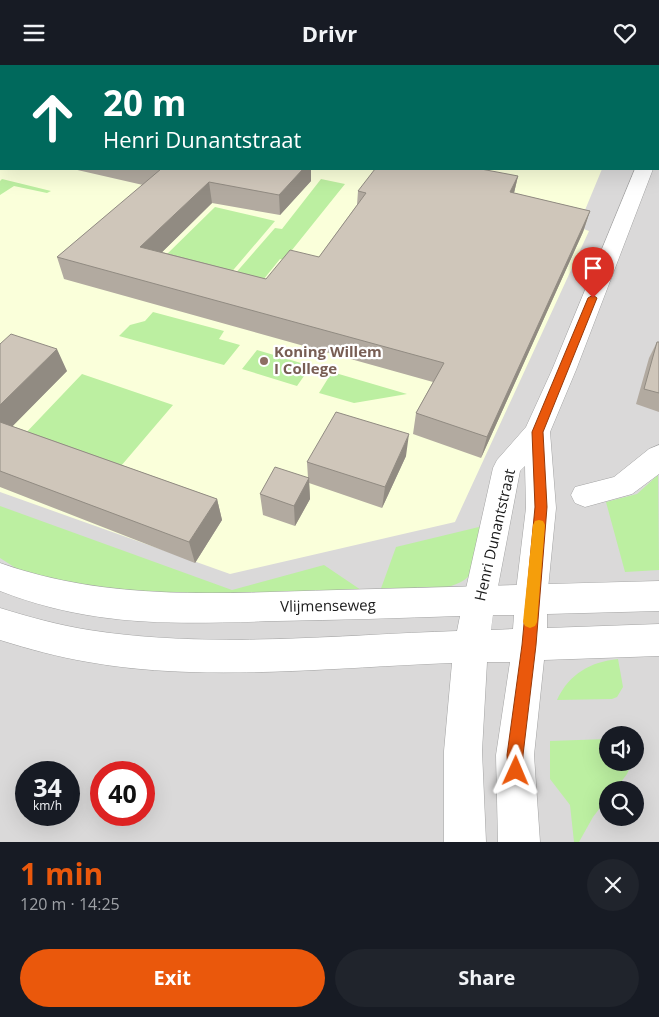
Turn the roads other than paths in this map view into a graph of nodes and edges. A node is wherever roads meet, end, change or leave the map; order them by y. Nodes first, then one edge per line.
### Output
1 (644, 170) edge
2 (537, 432) junction
3 (659, 456) edge
4 (585, 495) dead end
5 (0, 577) edge
6 (659, 596) edge
7 (532, 599) junction
8 (479, 601) junction
9 (0, 624) edge
10 (659, 640) edge
11 (529, 645) junction
12 (470, 647) junction
13 (465, 842) edge
14 (519, 842) edge

1 - 2 street, Henri Dunantstraat
2 - 7 street, Henri Dunantstraat
2 - 8 street, Henri Dunantstraat
3 - 4 street
5 - 8 street, Vlijmenseweg
6 - 7 street, Vlijmenseweg
7 - 8 street, Vlijmenseweg
7 - 11 street, Henri Dunantstraat
8 - 12 street, Henri Dunantstraat
9 - 12 street
10 - 11 street
11 - 12 street
11 - 14 street, Henri Dunantstraat
12 - 13 street, Henri Dunantstraat

